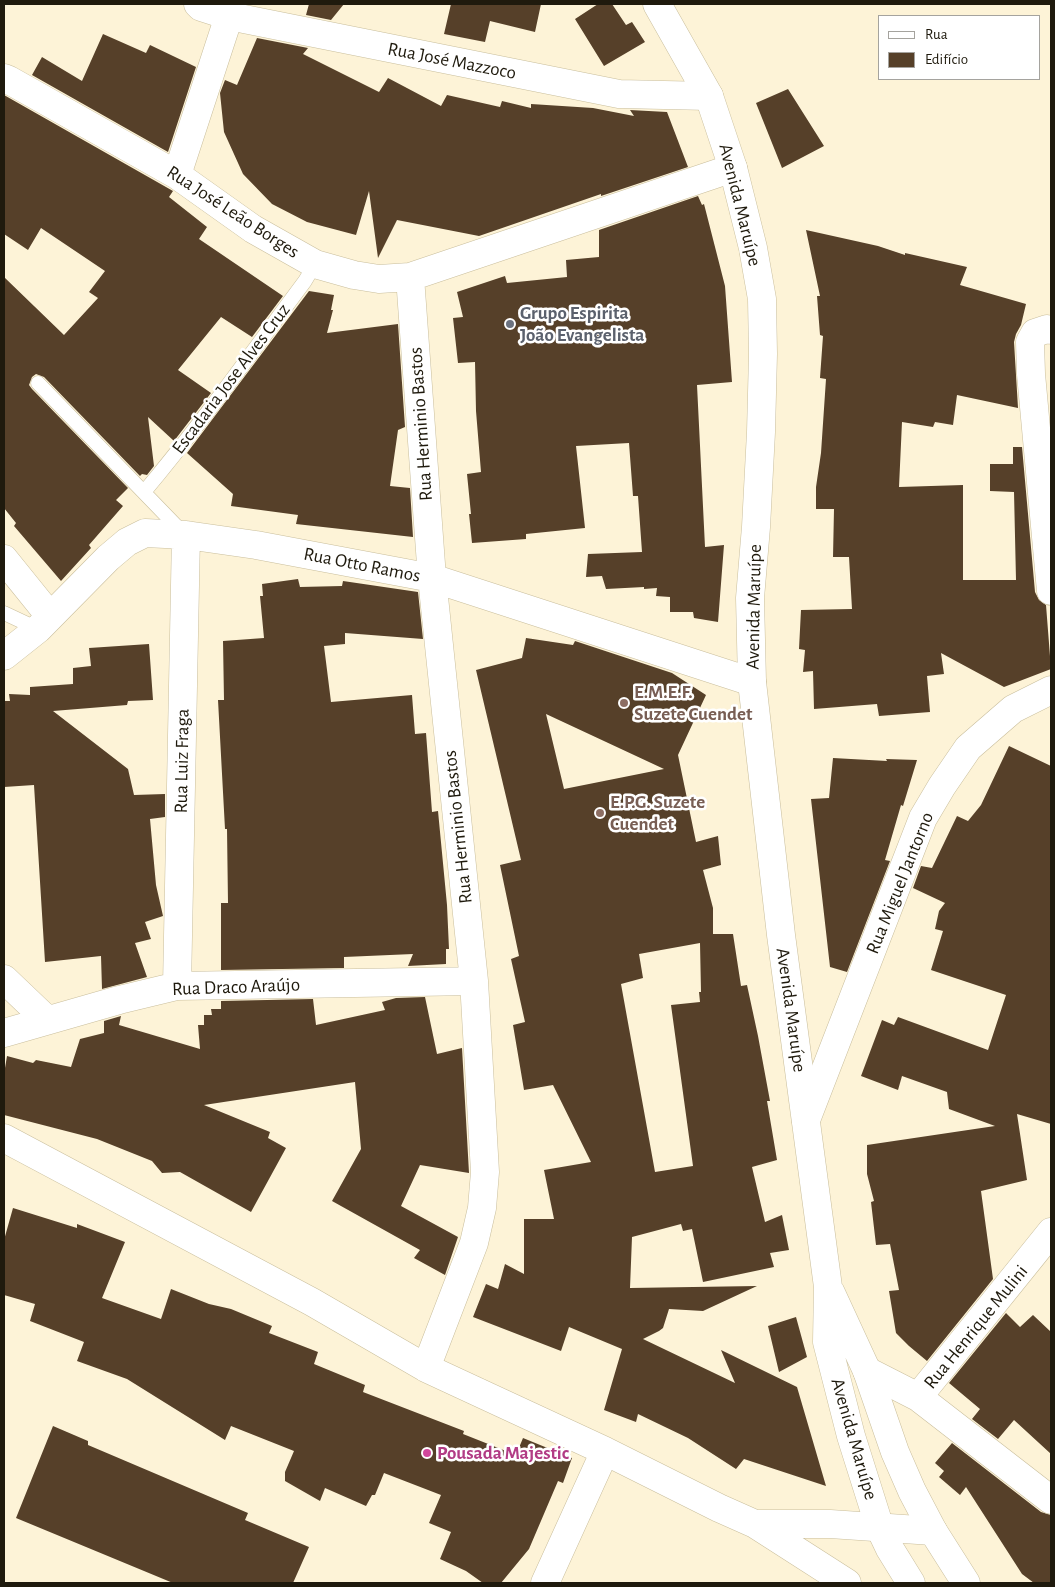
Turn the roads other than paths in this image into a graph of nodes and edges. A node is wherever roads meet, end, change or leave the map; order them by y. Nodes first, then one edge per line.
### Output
1 (198, 4) edge
2 (657, 4) edge
3 (229, 16) junction
4 (4, 78) edge
5 (709, 96) junction
6 (734, 168) junction
7 (177, 174) junction
8 (314, 264) junction
9 (410, 277) junction
10 (1043, 331) edge
11 (38, 383) dead end
12 (144, 492) junction
13 (186, 535) junction
14 (4, 560) edge
15 (432, 578) junction
16 (1051, 591) edge
17 (4, 613) edge
18 (44, 623) junction
19 (4, 656) edge
20 (752, 682) junction
21 (1051, 690) edge
22 (4, 979) edge
23 (474, 981) junction
24 (177, 986) junction
25 (47, 1020) junction
26 (4, 1033) edge
27 (806, 1120) junction
28 (4, 1138) edge
29 (4, 1158) edge
30 (69, 1172) junction
31 (1047, 1245) edge
32 (828, 1287) junction
33 (426, 1368) junction
34 (867, 1371) junction
35 (918, 1398) junction
36 (605, 1451) junction
37 (1051, 1500) edge
38 (755, 1524) junction
39 (880, 1528) junction
40 (933, 1531) junction
41 (545, 1583) edge
42 (847, 1583) edge
43 (911, 1583) edge
44 (966, 1583) edge

1 - 3 street, Rua José Mazzoco
2 - 5 street, Avenida Maruípe
3 - 5 street, Rua José Mazzoco
3 - 7 street
4 - 7 street, Rua José Leão Borges
5 - 6 street, Avenida Maruípe
6 - 9 street, Rua José Leão Borges
6 - 20 street, Avenida Maruípe
7 - 8 street, Rua José Leão Borges
8 - 9 street, Rua José Leão Borges
8 - 12 lane, Escadaria Jose Alves Cruz
9 - 15 street, Rua Herminio Bastos
10 - 16 street
11 - 12 lane
12 - 13 lane
13 - 15 street, Rua Otto Ramos
13 - 18 street, Rua Otto Ramos
13 - 24 street, Rua Luiz Fraga
14 - 18 street
15 - 20 street, Rua Otto Ramos
15 - 23 street, Rua Herminio Bastos
17 - 18 lane
18 - 19 street, Rua Otto Ramos
20 - 27 street, Avenida Maruípe
21 - 27 street, Rua Miguel Jantorno
22 - 25 street
23 - 24 street, Rua Draco Araújo
23 - 33 street, Rua Herminio Bastos
24 - 25 street, Rua Draco Araújo
25 - 26 street, Rua Draco Araújo
27 - 32 street, Avenida Maruípe
28 - 30 street
29 - 30 street
30 - 33 street
31 - 35 street, Rua Henrique Mulini
32 - 34 street, Avenida Maruípe
32 - 39 street, Avenida Maruípe
33 - 36 street
34 - 35 street, Avenida Maruípe
34 - 40 street, Avenida Maruípe
35 - 37 street, Avenida Maruípe
36 - 38 street
36 - 41 street
38 - 39 street
38 - 42 street
39 - 40 street
39 - 43 street, Avenida Maruípe
40 - 44 street, Avenida Maruípe

